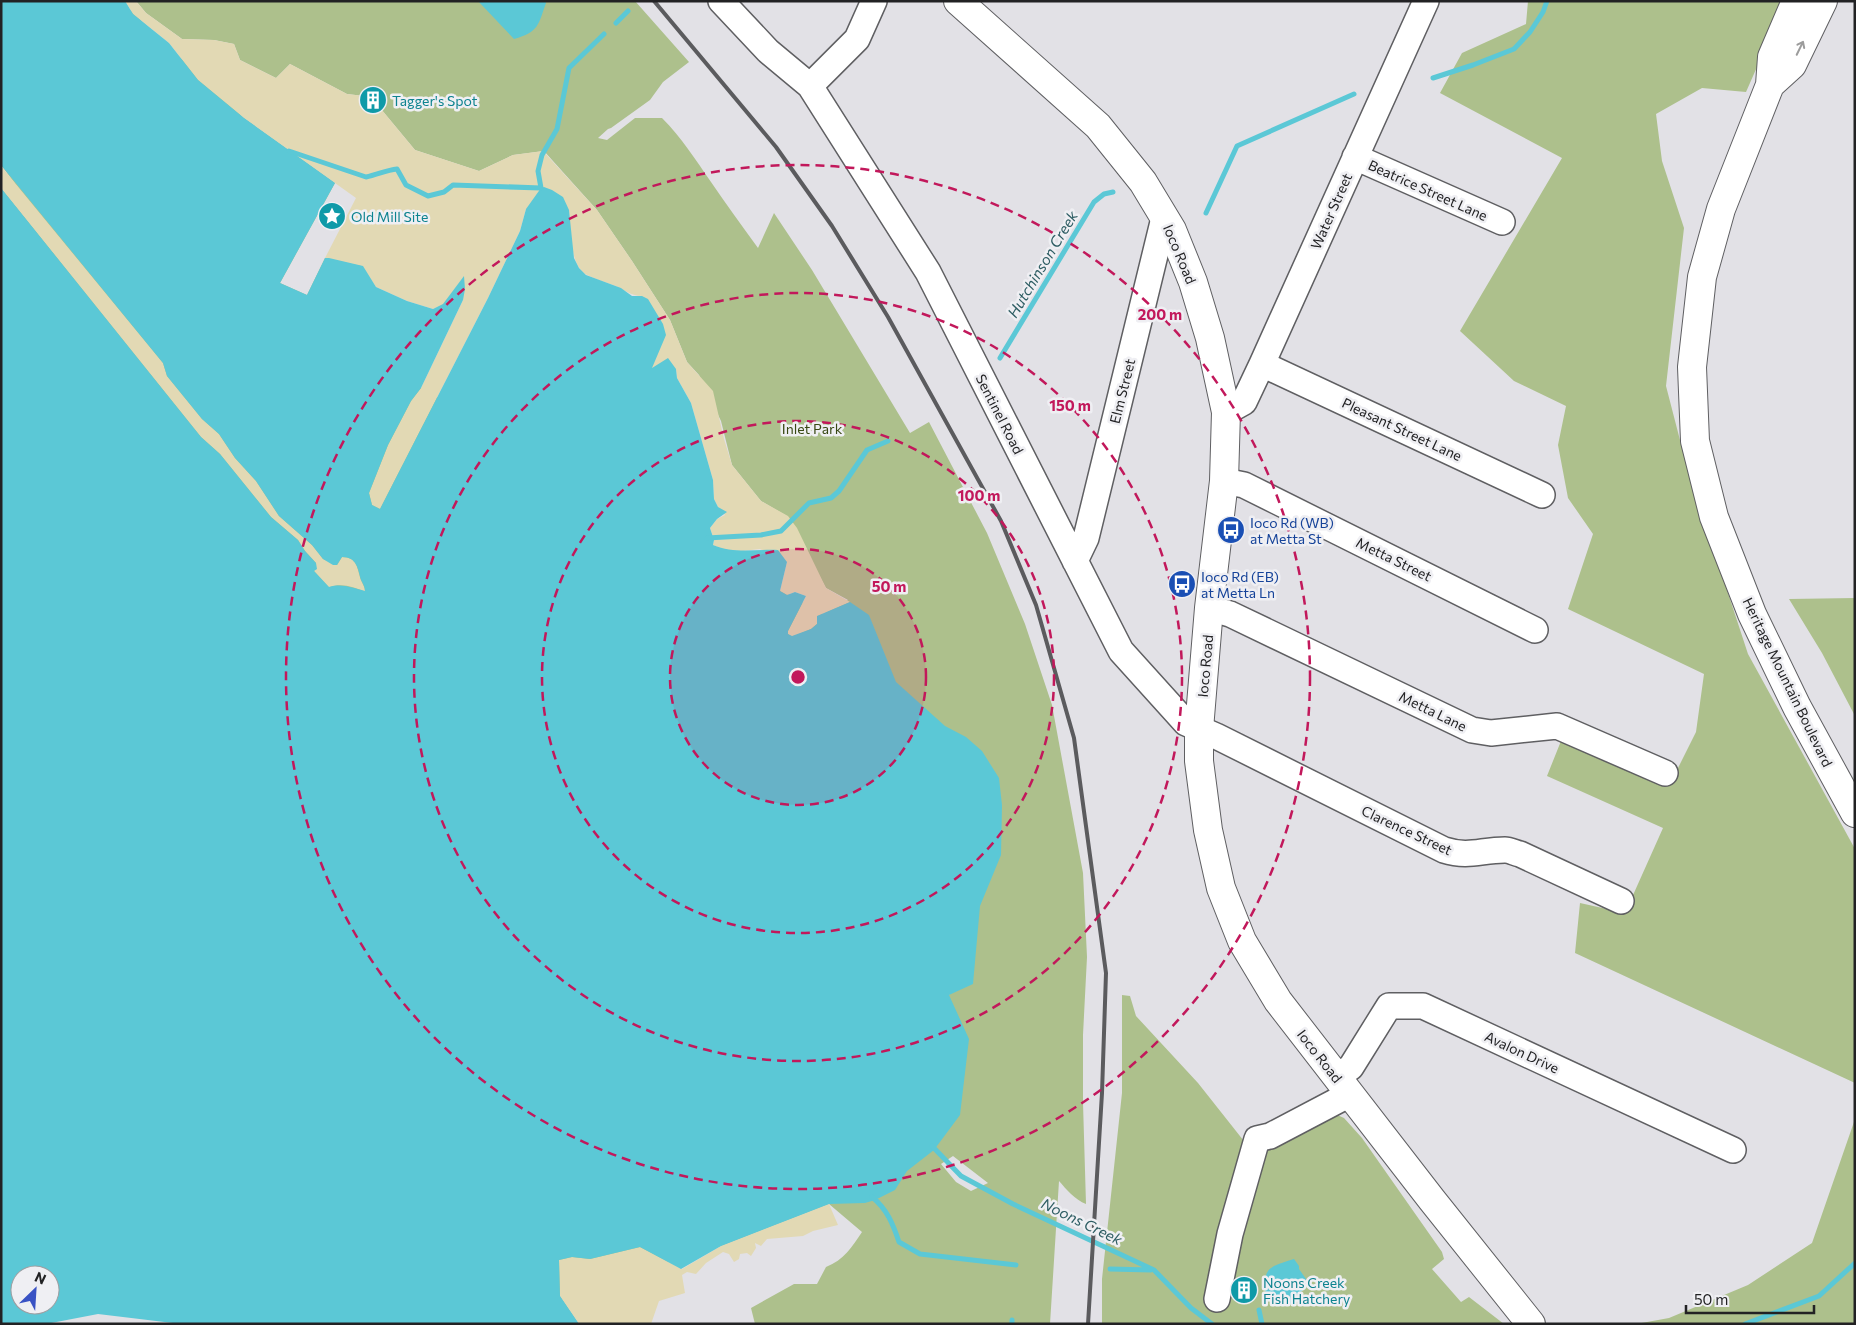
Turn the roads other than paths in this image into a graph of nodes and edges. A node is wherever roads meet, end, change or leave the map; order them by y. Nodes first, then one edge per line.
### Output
1 (721, 1) edge
2 (874, 1) edge
3 (958, 1) edge
4 (1426, 1) edge
5 (1796, 1) edge
6 (1823, 1) edge
7 (1770, 85) junction
8 (810, 86) junction
9 (1355, 157) junction
10 (1164, 218) junction
11 (1502, 222) dead end
12 (1262, 364) junction
13 (1226, 412) junction
14 (1224, 481) junction
15 (1542, 494) dead end
16 (1075, 562) junction
17 (1209, 608) junction
18 (1535, 630) dead end
19 (1200, 729) junction
20 (1664, 773) dead end
21 (1855, 813) edge
22 (1621, 901) dead end
23 (1343, 1086) junction
24 (1733, 1150) dead end
25 (1217, 1299) dead end
26 (1531, 1324) edge

1 - 8 street, Sentinel Road
2 - 8 street
3 - 10 main road, Ioco Road
4 - 9 street, Water Street
5 - 7 main road, Heritage Mountain Boulevard
7 -> 6 main road, Heritage Mountain Boulevard
7 - 21 main road, Heritage Mountain Boulevard
8 - 16 street, Sentinel Road
9 - 11 street, Beatrice Street Lane
9 - 12 street, Water Street
10 - 13 main road, Ioco Road
10 - 16 street, Elm Street
12 - 13 street, Water Street
12 - 15 street, Pleasant Street Lane
13 - 14 main road, Ioco Road
14 - 17 main road, Ioco Road
14 - 18 street, Metta Street
16 - 19 street, Sentinel Road
17 - 19 main road, Ioco Road
17 - 20 street, Metta Lane
19 - 22 street, Clarence Street
19 - 23 main road, Ioco Road
23 - 24 street, Avalon Drive
23 - 25 street
23 - 26 main road, Ioco Road

